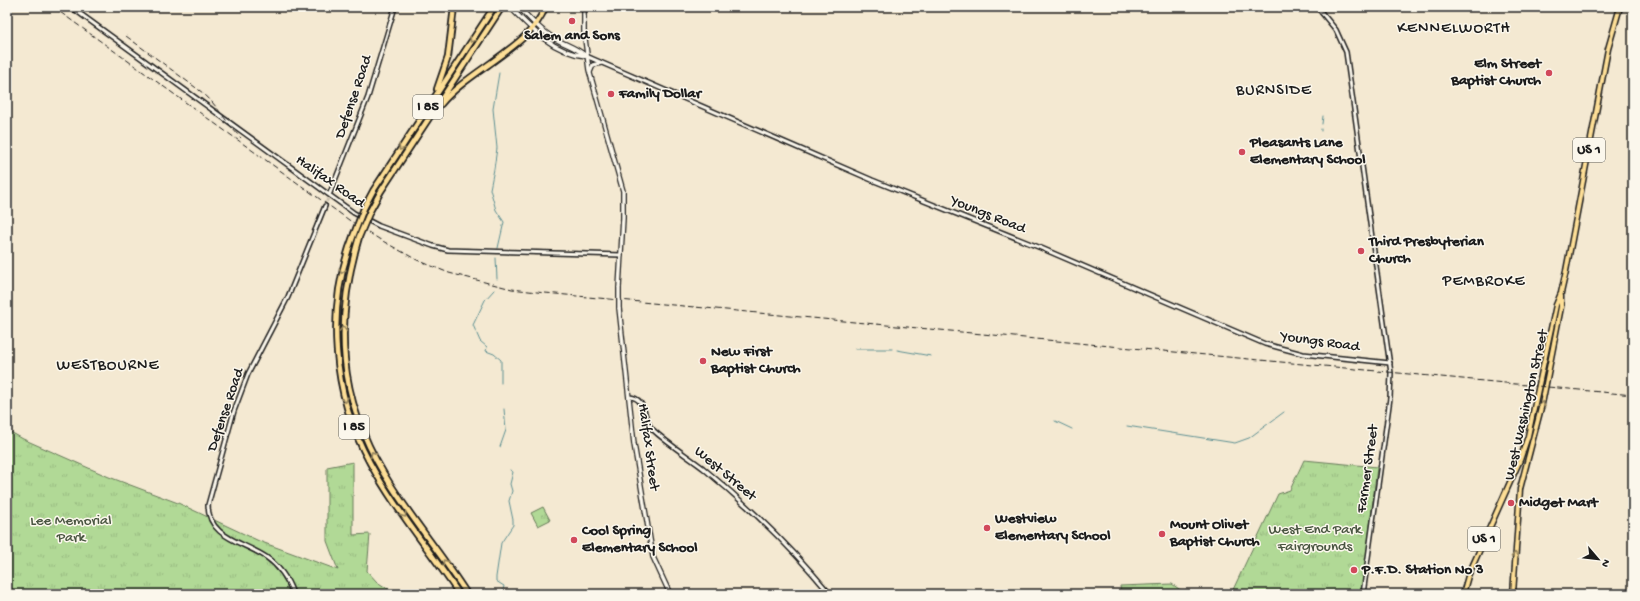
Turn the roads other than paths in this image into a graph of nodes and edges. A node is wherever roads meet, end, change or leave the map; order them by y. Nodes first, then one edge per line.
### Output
1 (71, 7) edge
2 (395, 7) edge
3 (454, 7) edge
4 (494, 7) edge
5 (502, 7) edge
6 (519, 7) edge
7 (545, 7) edge
8 (584, 7) edge
9 (1317, 7) edge
10 (1620, 7) edge
11 (511, 8) edge
12 (536, 25) junction
13 (532, 30) junction
14 (586, 56) junction
15 (601, 63) junction
16 (590, 75) junction
17 (431, 102) junction
18 (427, 122) junction
19 (330, 193) tunnel mouth
20 (325, 206) tunnel mouth
21 (622, 255) junction
22 (1561, 293) junction
23 (1390, 363) junction
24 (629, 397) junction
25 (292, 594) edge
26 (459, 594) edge
27 (467, 594) edge
28 (670, 594) edge
29 (830, 594) edge
30 (1363, 594) edge
31 (1463, 594) edge
32 (1513, 594) edge

1 - 21 street, Halifax Road
2 - 19 street, Defense Road
3 - 17 highway
4 -> 17 highway, I 85
5 - 18 highway, I 85
6 - 12 main road
7 - 12 highway
8 - 14 main road, Halifax Street
9 - 23 street, Farmer Street
10 - 22 main road, West Washington Street / US 1
11 - 13 main road
12 - 13 highway
12 - 14 main road
13 - 14 main road
13 - 18 highway
14 - 15 street, Youngs Road
14 - 16 main road, Halifax Street
15 - 16 main road
15 - 23 street, Youngs Road
16 - 21 main road, Halifax Street
17 -> 26 highway, I 85, bridge
27 -> 18 highway, I 85, bridge
20 - 25 street, Defense Road
21 - 24 main road, Halifax Street, bridge
22 - 31 main road, West Washington Street / US 1
32 -> 22 main road, West Washington Street / US 1
23 - 30 street, Farmer Street
24 - 28 main road, Halifax Street
24 - 29 street, West Street

